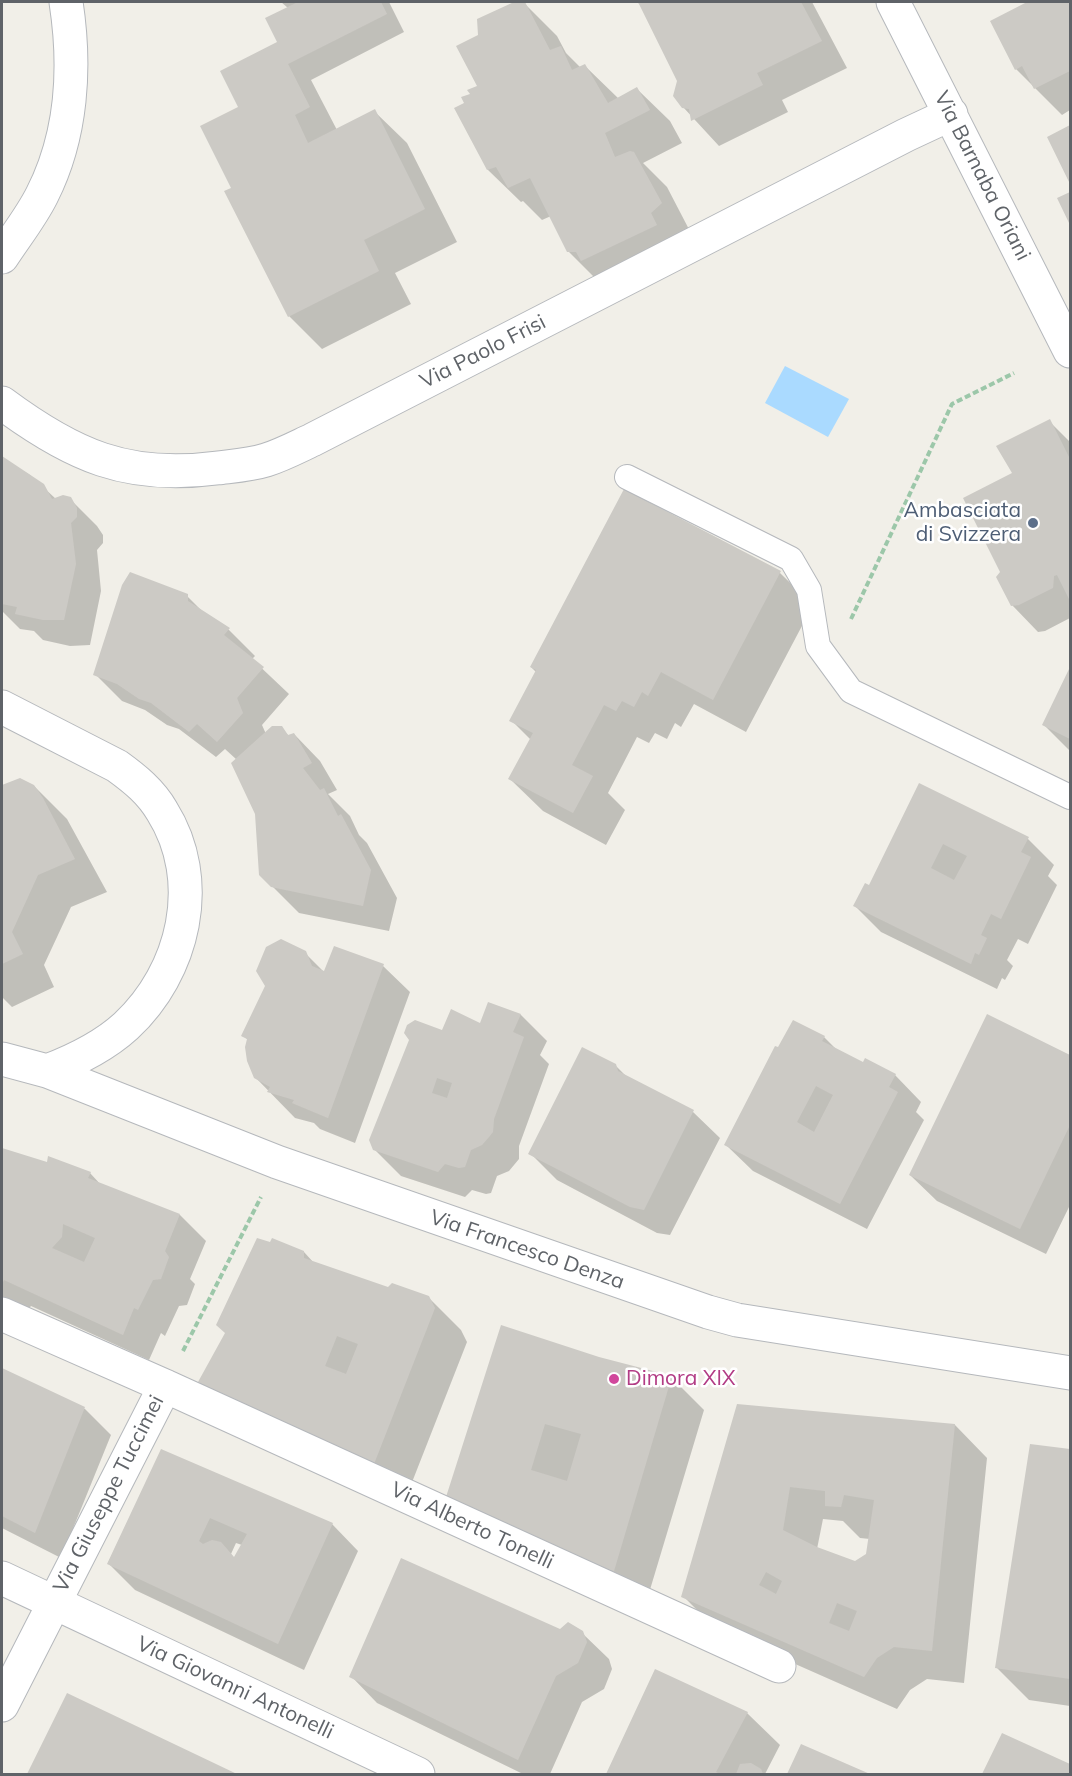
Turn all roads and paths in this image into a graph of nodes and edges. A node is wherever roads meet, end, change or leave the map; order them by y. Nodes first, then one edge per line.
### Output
1 (66, 2) edge
2 (893, 2) edge
3 (951, 114) junction
4 (2, 257) edge
5 (1071, 351) edge
6 (1014, 373) dead end
7 (2, 403) edge
8 (627, 477) dead end
9 (830, 663) junction
10 (2, 707) edge
11 (1071, 797) edge
12 (2, 1059) edge
13 (47, 1071) junction
14 (265, 1189) dead end
15 (2, 1314) edge
16 (1071, 1373) edge
17 (165, 1386) junction
18 (2, 1578) edge
19 (53, 1602) junction
20 (778, 1666) dead end
21 (2, 1705) edge
22 (418, 1774) edge

1 - 4 street
2 - 3 street, Via Barnaba Oriani
3 - 5 street, Via Barnaba Oriani
3 - 7 street, Via Paolo Frisi
6 - 9 path
8 - 9 lane
9 - 11 lane
10 - 13 street
12 - 13 street, Via Francesco Denza
13 - 16 street, Via Francesco Denza
14 - 17 path
15 - 17 street, Via Alberto Tonelli
17 - 19 street, Via Giuseppe Tuccimei
17 - 20 street, Via Alberto Tonelli
18 - 19 street, Via Giovanni Antonelli
19 - 21 street, Via Giuseppe Tuccimei
19 - 22 street, Via Giovanni Antonelli

